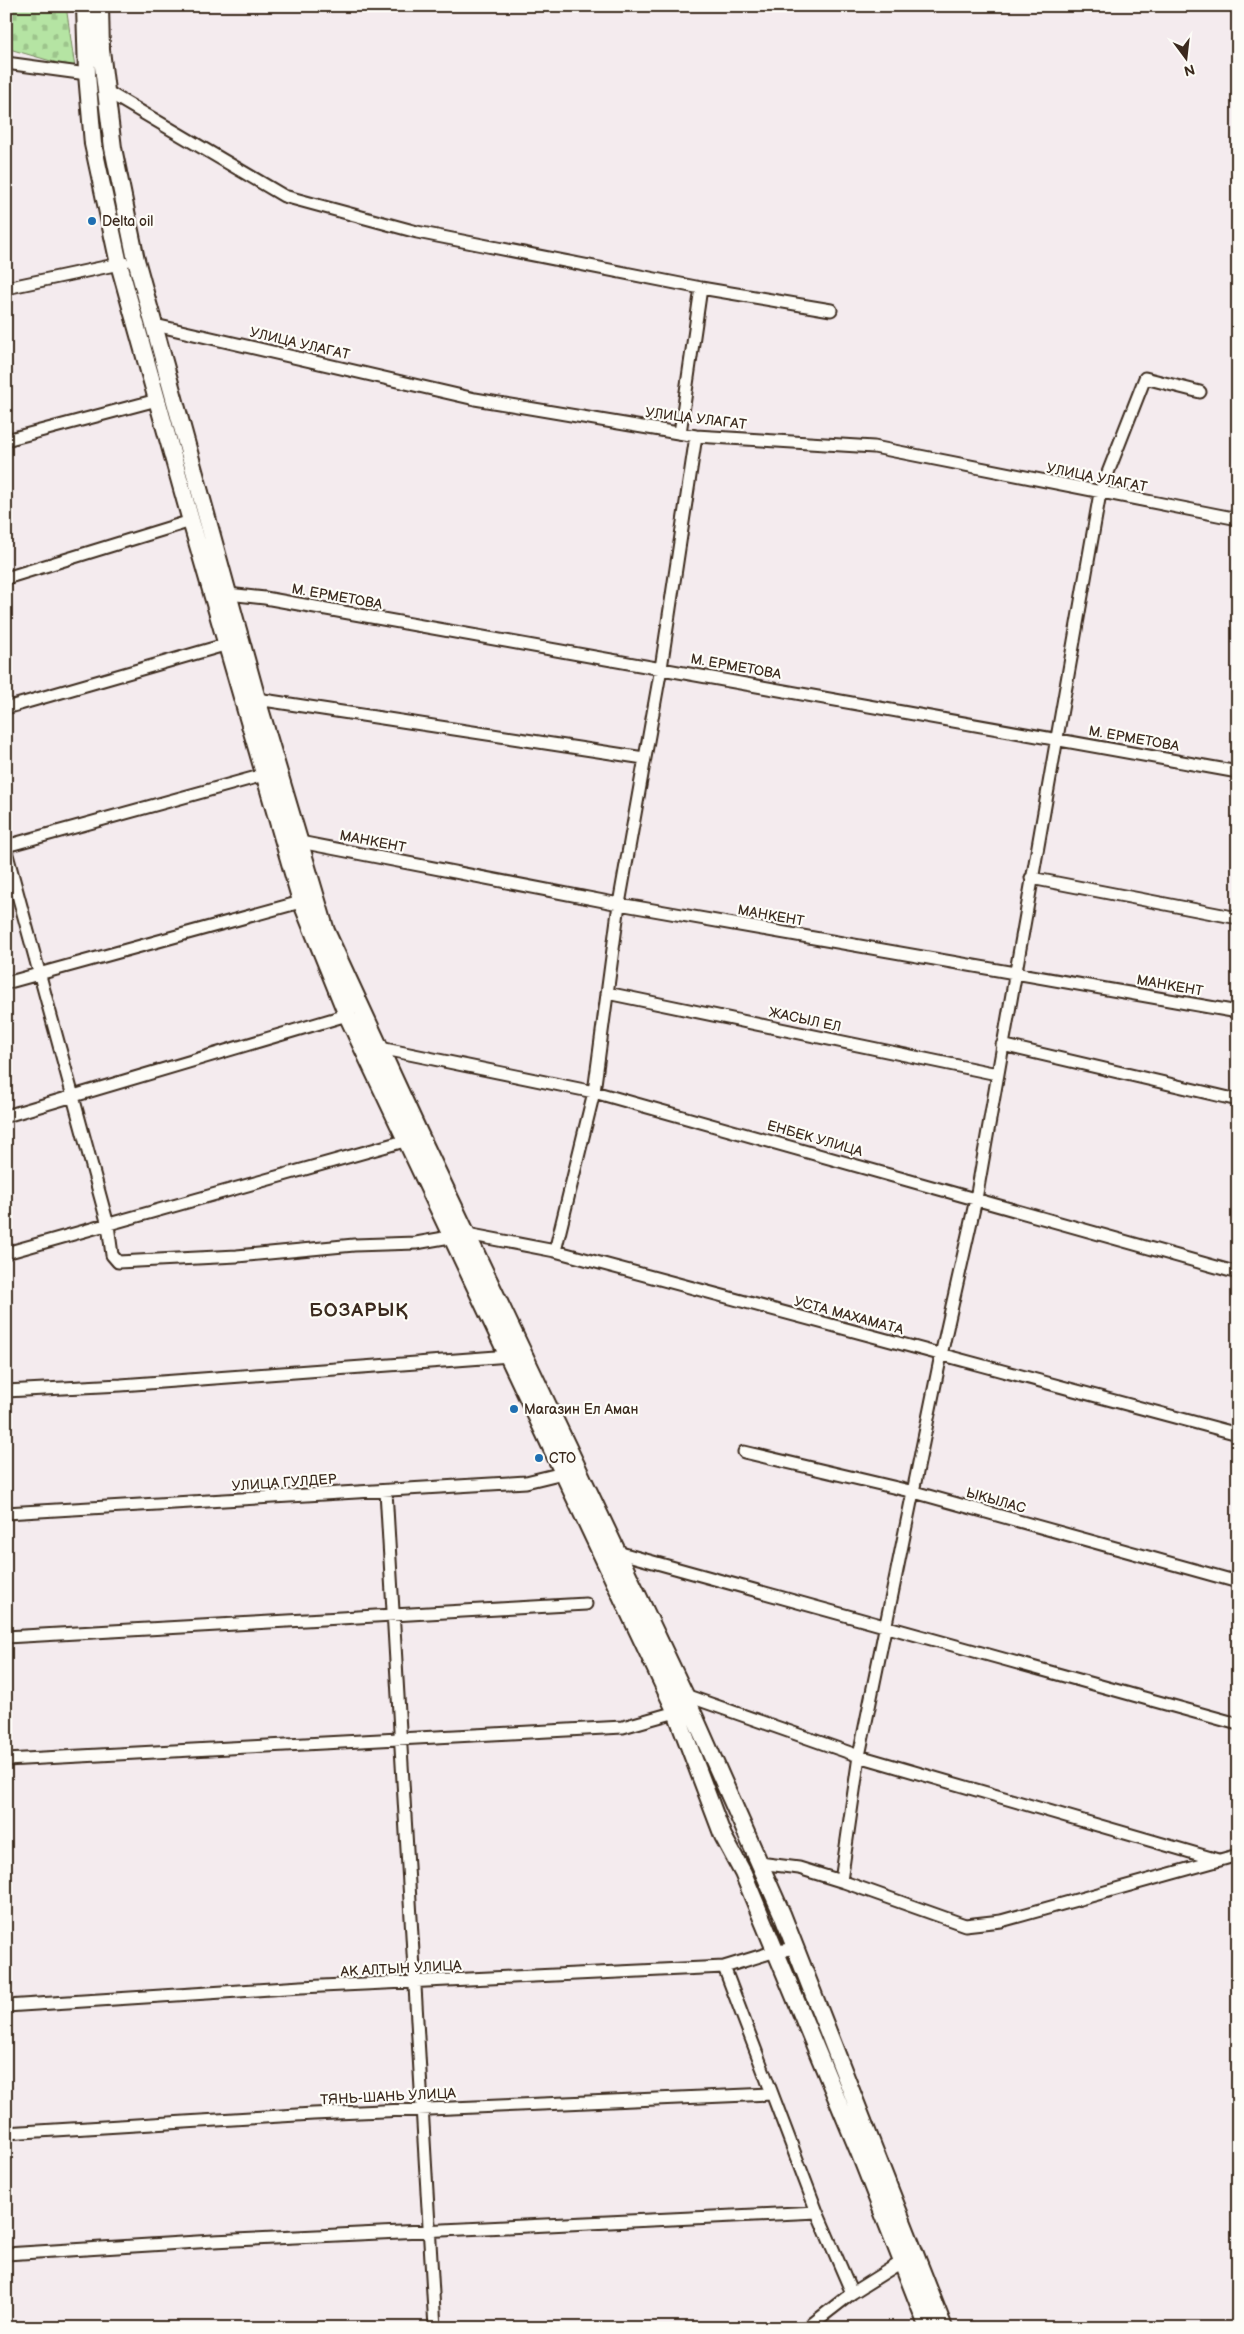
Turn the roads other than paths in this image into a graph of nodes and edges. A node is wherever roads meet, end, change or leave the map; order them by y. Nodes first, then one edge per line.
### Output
1 (85, 6) edge
2 (100, 6) edge
3 (6, 63) edge
4 (86, 74) junction
5 (106, 91) junction
6 (136, 260) junction
7 (119, 264) junction
8 (6, 288) edge
9 (701, 288) junction
10 (831, 310) dead end
11 (155, 325) junction
12 (1200, 392) dead end
13 (157, 400) junction
14 (680, 433) junction
15 (696, 436) junction
16 (6, 440) edge
17 (1100, 494) junction
18 (1238, 519) edge
19 (190, 521) junction
20 (213, 567) junction
21 (6, 578) edge
22 (228, 594) junction
23 (228, 644) junction
24 (661, 668) junction
25 (257, 699) junction
26 (6, 708) edge
27 (1057, 740) junction
28 (644, 758) junction
29 (1238, 772) edge
30 (264, 775) junction
31 (300, 842) junction
32 (6, 846) edge
33 (6, 850) edge
34 (1031, 878) junction
35 (309, 900) junction
36 (619, 904) junction
37 (1238, 918) edge
38 (1015, 973) junction
39 (39, 974) junction
40 (6, 983) edge
41 (607, 993) junction
42 (1238, 1012) edge
43 (348, 1015) junction
44 (1002, 1045) junction
45 (380, 1048) junction
46 (997, 1074) junction
47 (594, 1092) junction
48 (73, 1098) junction
49 (1238, 1100) edge
50 (6, 1116) edge
51 (408, 1140) junction
52 (976, 1200) junction
53 (108, 1225) junction
54 (467, 1234) junction
55 (450, 1236) junction
56 (556, 1251) junction
57 (6, 1253) edge
58 (1238, 1273) edge
59 (941, 1355) junction
60 (510, 1356) junction
61 (6, 1391) edge
62 (1238, 1434) edge
63 (744, 1452) dead end
64 (563, 1473) junction
65 (386, 1491) junction
66 (914, 1492) junction
67 (6, 1513) edge
68 (618, 1552) junction
69 (1238, 1582) edge
70 (586, 1604) dead end
71 (393, 1615) junction
72 (886, 1627) junction
73 (6, 1637) edge
74 (685, 1695) junction
75 (676, 1712) junction
76 (1238, 1724) edge
77 (400, 1739) junction
78 (859, 1756) junction
79 (6, 1760) edge
80 (1238, 1855) edge
81 (1218, 1860) junction
82 (759, 1863) junction
83 (841, 1881) junction
84 (795, 1948) junction
85 (774, 1952) junction
86 (724, 1967) junction
87 (414, 1982) junction
88 (6, 2006) edge
89 (772, 2094) junction
90 (421, 2110) junction
91 (6, 2133) edge
92 (817, 2212) junction
93 (429, 2230) junction
94 (6, 2254) edge
95 (903, 2261) junction
96 (852, 2293) junction
97 (808, 2327) edge
98 (434, 2328) edge
99 (928, 2328) edge
100 (944, 2328) edge

1 - 4 main road
2 - 5 main road
3 - 4 street
4 - 7 main road
5 - 6 main road
5 - 9 street
6 - 7 street
6 - 11 main road
7 - 8 street
7 - 13 main road
9 - 10 street
9 - 14 street
11 - 14 street, УЛИЦА УЛАГАТ
11 - 20 main road
12 - 17 street
13 - 16 street
13 - 19 main road
14 - 15 street, УЛИЦА УЛАГАТ
15 - 17 street, УЛИЦА УЛАГАТ
15 - 24 street
17 - 18 street, УЛИЦА УЛАГАТ
17 - 27 street
19 - 20 main road
19 - 21 street
20 - 22 main road
20 - 23 main road
22 - 24 street, М. ЕРМЕТОВА
22 - 25 main road
23 - 26 street
23 - 30 main road
24 - 27 street, М. ЕРМЕТОВА
24 - 28 street
25 - 28 street
25 - 31 main road
27 - 29 street, М. ЕРМЕТОВА
27 - 34 street
28 - 36 street
30 - 32 street
30 - 35 main road
31 - 35 main road
31 - 36 street, МАНКЕНТ
33 - 39 street, УСТА МАХАМАТА
34 - 37 street
34 - 38 street
35 - 39 street
35 - 43 main road
35 - 45 main road
36 - 38 street, МАНКЕНТ
36 - 41 street
38 - 42 street, МАНКЕНТ
38 - 44 street
39 - 40 street
39 - 48 street, УСТА МАХАМАТА
41 - 46 street, ЖАСЫЛ ЕЛ
41 - 47 street
43 - 48 street
43 - 51 main road
44 - 46 street
44 - 49 street
45 - 47 street, ЕНБЕК УЛИЦА
45 - 54 main road
46 - 52 street
47 - 52 street, ЕНБЕК УЛИЦА
47 - 56 street
48 - 50 street
48 - 53 street, УСТА МАХАМАТА
51 - 53 street
51 - 55 main road
52 - 58 street, ЕНБЕК УЛИЦА
52 - 59 street
53 - 55 street, УСТА МАХАМАТА
53 - 57 street
54 - 55 street, УСТА МАХАМАТА
54 - 56 street, УСТА МАХАМАТА
54 - 68 main road
55 - 60 main road
56 - 59 street, УСТА МАХАМАТА
59 - 62 street, УСТА МАХАМАТА
59 - 66 street
60 - 61 street
60 - 64 main road
63 - 66 street, ЫКЫЛАС
64 - 65 street, УЛИЦА ГУЛДЕР
64 - 75 main road
65 - 67 street, УЛИЦА ГУЛДЕР
65 - 71 street
66 - 69 street, ЫКЫЛАС
66 - 72 street
68 - 72 street
68 - 74 main road
70 - 71 street
71 - 73 street
71 - 77 street
72 - 76 street
72 - 78 street
74 - 78 street
74 - 82 main road
75 - 77 street
75 - 85 main road
77 - 79 street
77 - 87 street
78 - 81 street
78 - 83 street
80 - 81 street
81 - 83 street
82 - 83 street
82 - 84 main road
84 - 85 street, АК АЛТЫН УЛИЦА
84 - 100 main road
85 - 86 street, АК АЛТЫН УЛИЦА
85 - 95 main road
86 - 87 street, АК АЛТЫН УЛИЦА
86 - 89 street
87 - 88 street, АК АЛТЫН УЛИЦА
87 - 90 street
89 - 90 street, ТЯНЬ-ШАНЬ УЛИЦА
89 - 92 street
90 - 91 street, ТЯНЬ-ШАНЬ УЛИЦА
90 - 93 street
92 - 93 street
92 - 96 street
93 - 94 street
93 - 98 street
95 - 96 street
95 - 99 main road
96 - 97 street

